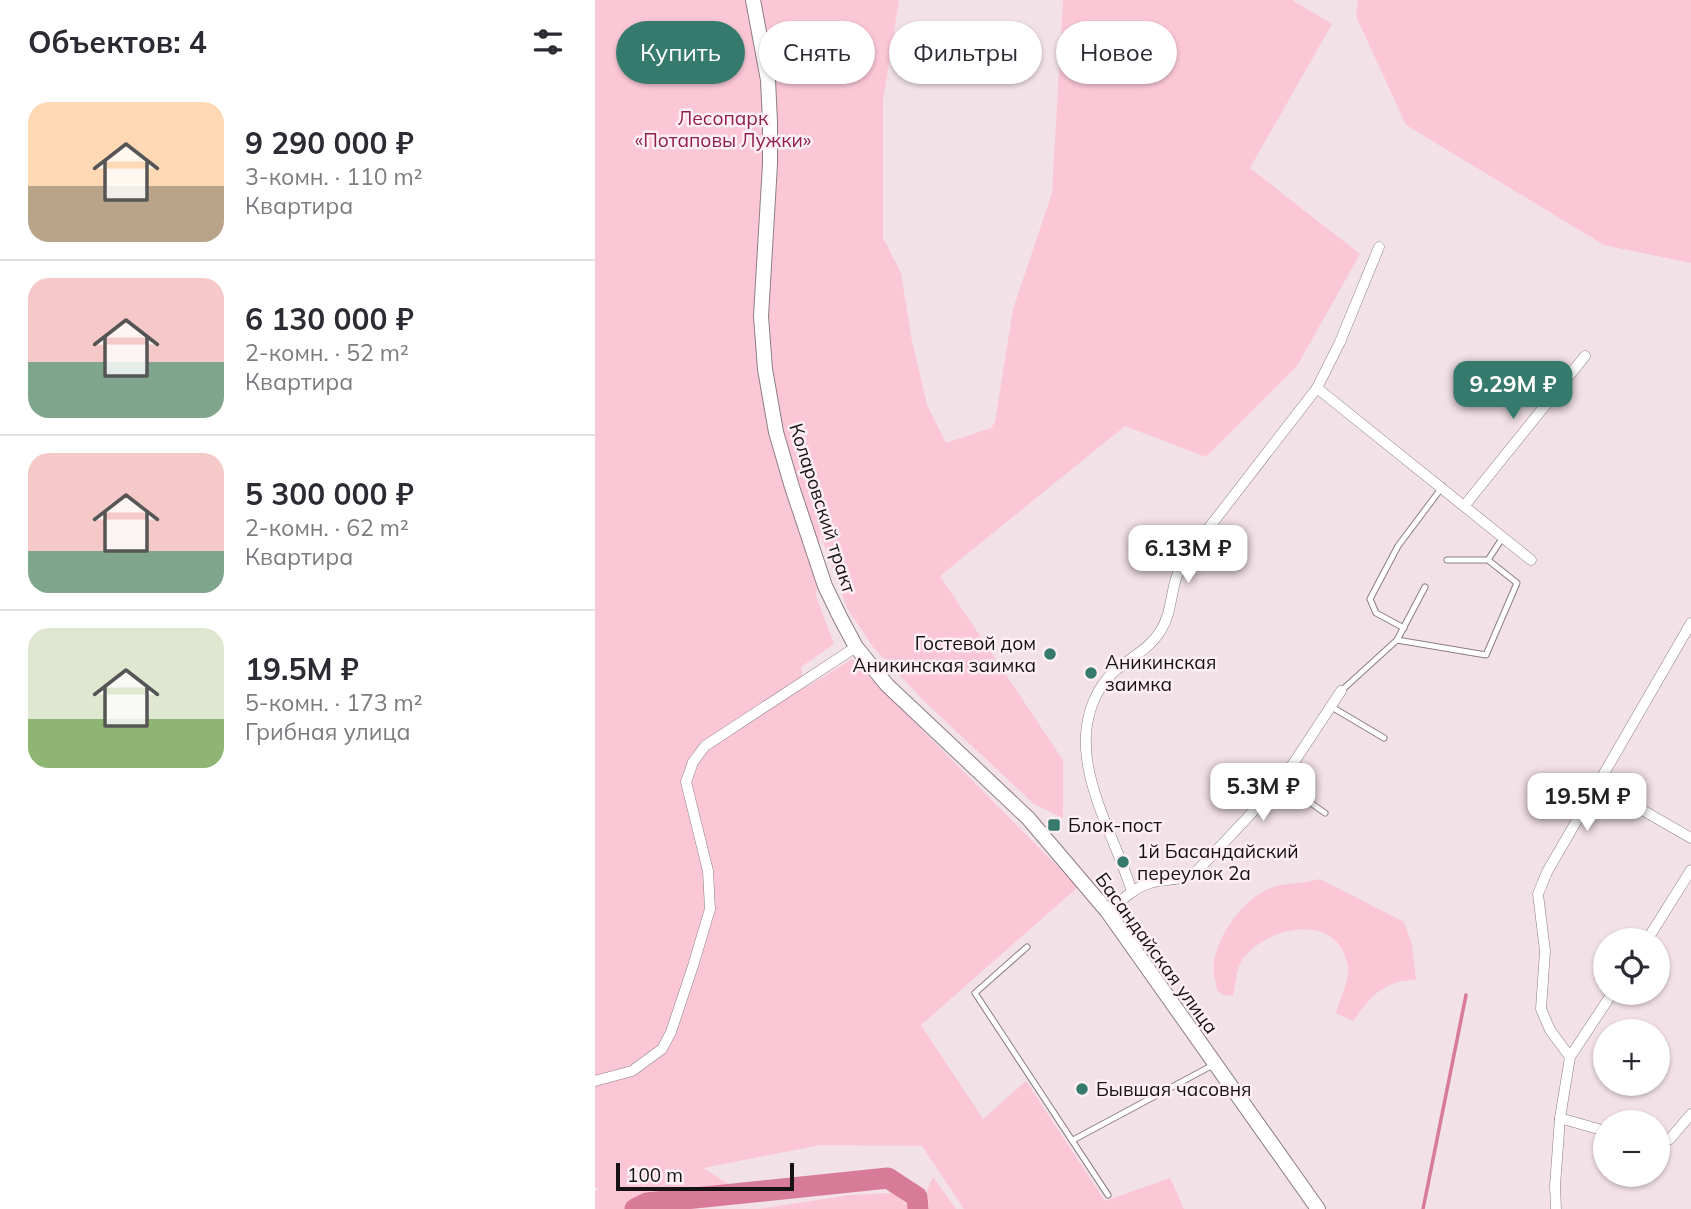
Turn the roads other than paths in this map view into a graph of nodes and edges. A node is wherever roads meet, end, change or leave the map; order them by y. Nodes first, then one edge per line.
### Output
1 (753, 0) edge
2 (1379, 247) dead end
3 (1585, 356) dead end
4 (1317, 388) junction
5 (1443, 486) junction
6 (1465, 505) junction
7 (1503, 537) junction
8 (1447, 560) dead end
9 (1488, 560) junction
10 (1531, 560) dead end
11 (1425, 587) dead end
12 (1691, 623) edge
13 (1404, 628) junction
14 (1397, 640) junction
15 (856, 647) junction
16 (1341, 691) joint
17 (1330, 706) junction
18 (1384, 738) dead end
19 (1281, 782) junction
20 (1597, 785) junction
21 (1325, 813) dead end
22 (1691, 838) edge
23 (1691, 870) edge
24 (1132, 892) junction
25 (1107, 911) junction
26 (1655, 928) edge
27 (1027, 947) dead end
28 (1605, 1005) edge
29 (1570, 1058) junction
30 (1213, 1065) junction
31 (595, 1081) edge
32 (1691, 1114) edge
33 (1560, 1118) junction
34 (1593, 1128) edge
35 (1670, 1139) edge
36 (1073, 1140) junction
37 (1108, 1195) dead end
38 (1318, 1209) edge
39 (1556, 1209) edge

1 - 15 street, Коларовский тракт
2 - 4 street
3 - 6 street
4 - 5 street
4 - 24 street
5 - 6 street
5 - 13 lane
6 - 7 street
7 - 9 lane
7 - 10 street
8 - 9 lane
9 - 14 lane
11 - 13 lane
12 - 20 street
13 - 14 lane
14 - 16 lane
15 - 25 street, Басандайская улица
15 - 31 street
16 - 17 street
17 - 18 lane
17 - 19 street
19 - 21 lane
19 - 24 street
20 - 22 street
20 - 29 street
23 - 26 street
24 - 25 street
25 - 30 street, Басандайская улица
27 - 36 lane
28 - 29 street
29 - 33 street
30 - 36 lane
30 - 38 street, Басандайская улица
32 - 35 street
33 - 34 street
33 - 39 street
36 - 37 lane

